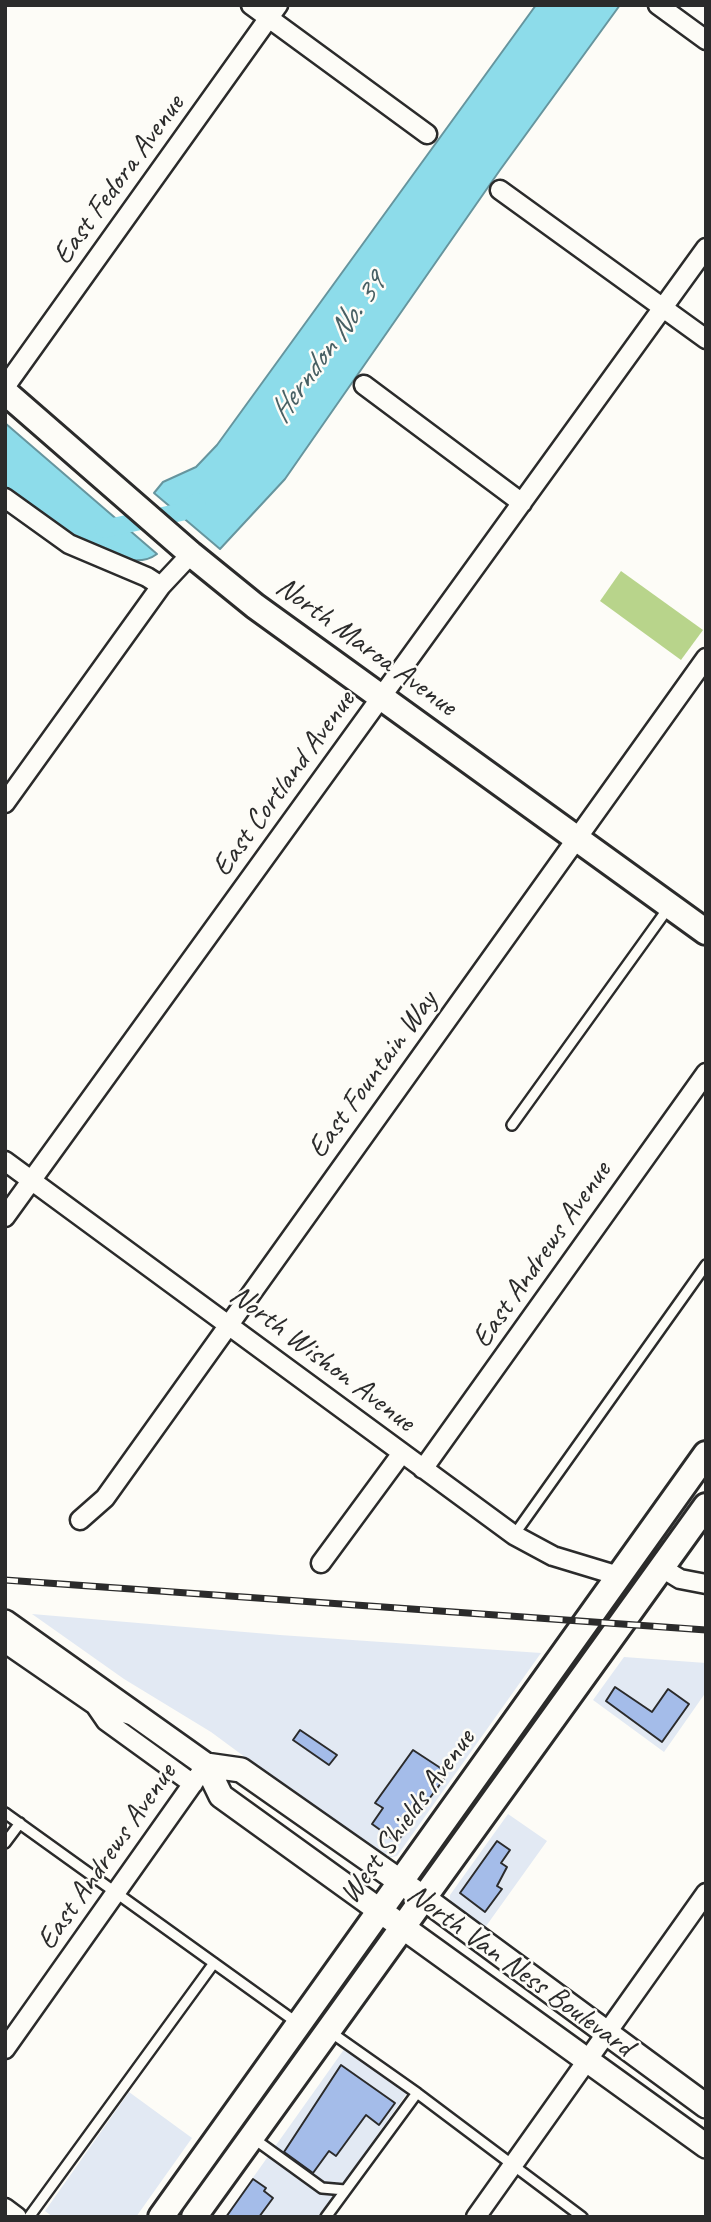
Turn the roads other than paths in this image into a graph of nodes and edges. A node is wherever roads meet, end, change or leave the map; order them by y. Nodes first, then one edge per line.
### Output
1 (251, 5) edge
2 (658, 5) edge
3 (273, 12) edge
4 (706, 40) edge
5 (427, 134) dead end
6 (500, 190) dead end
7 (706, 248) edge
8 (663, 307) junction
9 (706, 339) edge
10 (363, 385) dead end
11 (5, 389) edge
12 (5, 498) edge
13 (522, 503) junction
14 (191, 554) junction
15 (161, 586) junction
16 (706, 658) edge
17 (382, 698) junction
18 (5, 803) edge
19 (576, 839) junction
20 (670, 906) junction
21 (706, 932) edge
22 (706, 1073) edge
23 (512, 1125) dead end
24 (5, 1161) edge
25 (32, 1180) junction
26 (5, 1217) edge
27 (706, 1265) edge
28 (229, 1324) junction
29 (402, 1453) junction
30 (706, 1454) edge
31 (423, 1469) junction
32 (706, 1506) edge
33 (80, 1520) dead end
34 (514, 1535) junction
35 (321, 1563) dead end
36 (662, 1568) junction
37 (619, 1576) junction
38 (706, 1584) edge
39 (5, 1622) edge
40 (5, 1643) edge
41 (94, 1705) junction
42 (140, 1718) junction
43 (200, 1775) junction
44 (5, 1813) edge
45 (20, 1824) junction
46 (5, 1843) edge
47 (400, 1882) junction
48 (116, 1893) junction
49 (706, 1893) edge
50 (425, 1899) junction
51 (380, 1909) junction
52 (405, 1927) junction
53 (214, 1963) junction
54 (298, 2023) junction
55 (329, 2031) junction
56 (607, 2032) junction
57 (5, 2049) edge
58 (587, 2059) junction
59 (417, 2093) junction
60 (706, 2106) edge
61 (251, 2137) junction
62 (706, 2146) edge
63 (513, 2165) junction
64 (345, 2190) junction
65 (5, 2208) edge
66 (17, 2217) edge
67 (29, 2217) edge
68 (161, 2217) edge
69 (194, 2217) edge
70 (326, 2217) edge
71 (476, 2217) edge
72 (582, 2217) edge

1 - 3 street
2 - 4 street
3 - 5 street
3 - 11 street, East Fedora Avenue
6 - 8 street
7 - 8 street, East Cortland Avenue
8 - 9 street
8 - 13 street, East Cortland Avenue
10 - 13 street
11 - 14 main road, North Maroa Avenue
12 - 15 street
13 - 17 street, East Cortland Avenue
14 - 15 street
14 - 17 main road, North Maroa Avenue
15 - 18 street
16 - 19 street, East Fountain Way
17 - 19 main road, North Maroa Avenue
17 - 25 street, East Cortland Avenue
19 - 20 main road, North Maroa Avenue
19 - 28 street, East Fountain Way
20 - 21 main road, North Maroa Avenue
20 - 23 lane
22 - 31 street, East Andrews Avenue
24 - 25 street, North Wishon Avenue
25 - 26 street, East Cortland Avenue
25 - 28 street, North Wishon Avenue
27 - 34 lane
28 - 29 street, North Wishon Avenue
28 - 33 street, East Fountain Way
29 - 31 street, North Wishon Avenue
29 - 35 street
30 - 37 main road, West Shields Avenue
31 - 34 street, North Wishon Avenue
32 - 36 main road, West Shields Avenue
34 - 37 street, North Wishon Avenue
36 - 38 street
36 - 50 main road, West Shields Avenue
37 - 47 main road, West Shields Avenue
39 - 42 street, North Van Ness Boulevard
40 - 41 street
41 - 42 street
41 - 43 street
42 - 43 street, North Van Ness Boulevard
43 - 47 street, North Van Ness Boulevard
43 - 48 street, East Andrews Avenue
43 - 51 street, North Van Ness Boulevard
44 - 45 lane
45 - 46 lane
45 - 48 lane
47 - 50 street, North Van Ness Boulevard
47 - 51 main road, West Shields Avenue
48 - 53 lane
48 - 57 street, East Andrews Avenue
49 - 56 street
50 - 52 main road, West Shields Avenue
50 - 56 street, North Van Ness Boulevard
51 - 52 street, North Van Ness Boulevard
51 - 54 main road, West Shields Avenue
52 - 55 main road, West Shields Avenue
52 - 58 street, North Van Ness Boulevard
53 - 54 lane
53 - 67 lane
54 - 68 main road, West Shields Avenue
55 - 59 lane
55 - 61 main road, West Shields Avenue
56 - 58 street
56 - 60 street, North Van Ness Boulevard
58 - 62 street, North Van Ness Boulevard
58 - 63 street
59 - 63 lane
59 - 64 lane
61 - 64 lane
61 - 69 main road, West Shields Avenue
63 - 71 street
63 - 72 lane
64 - 70 lane
65 - 66 street

